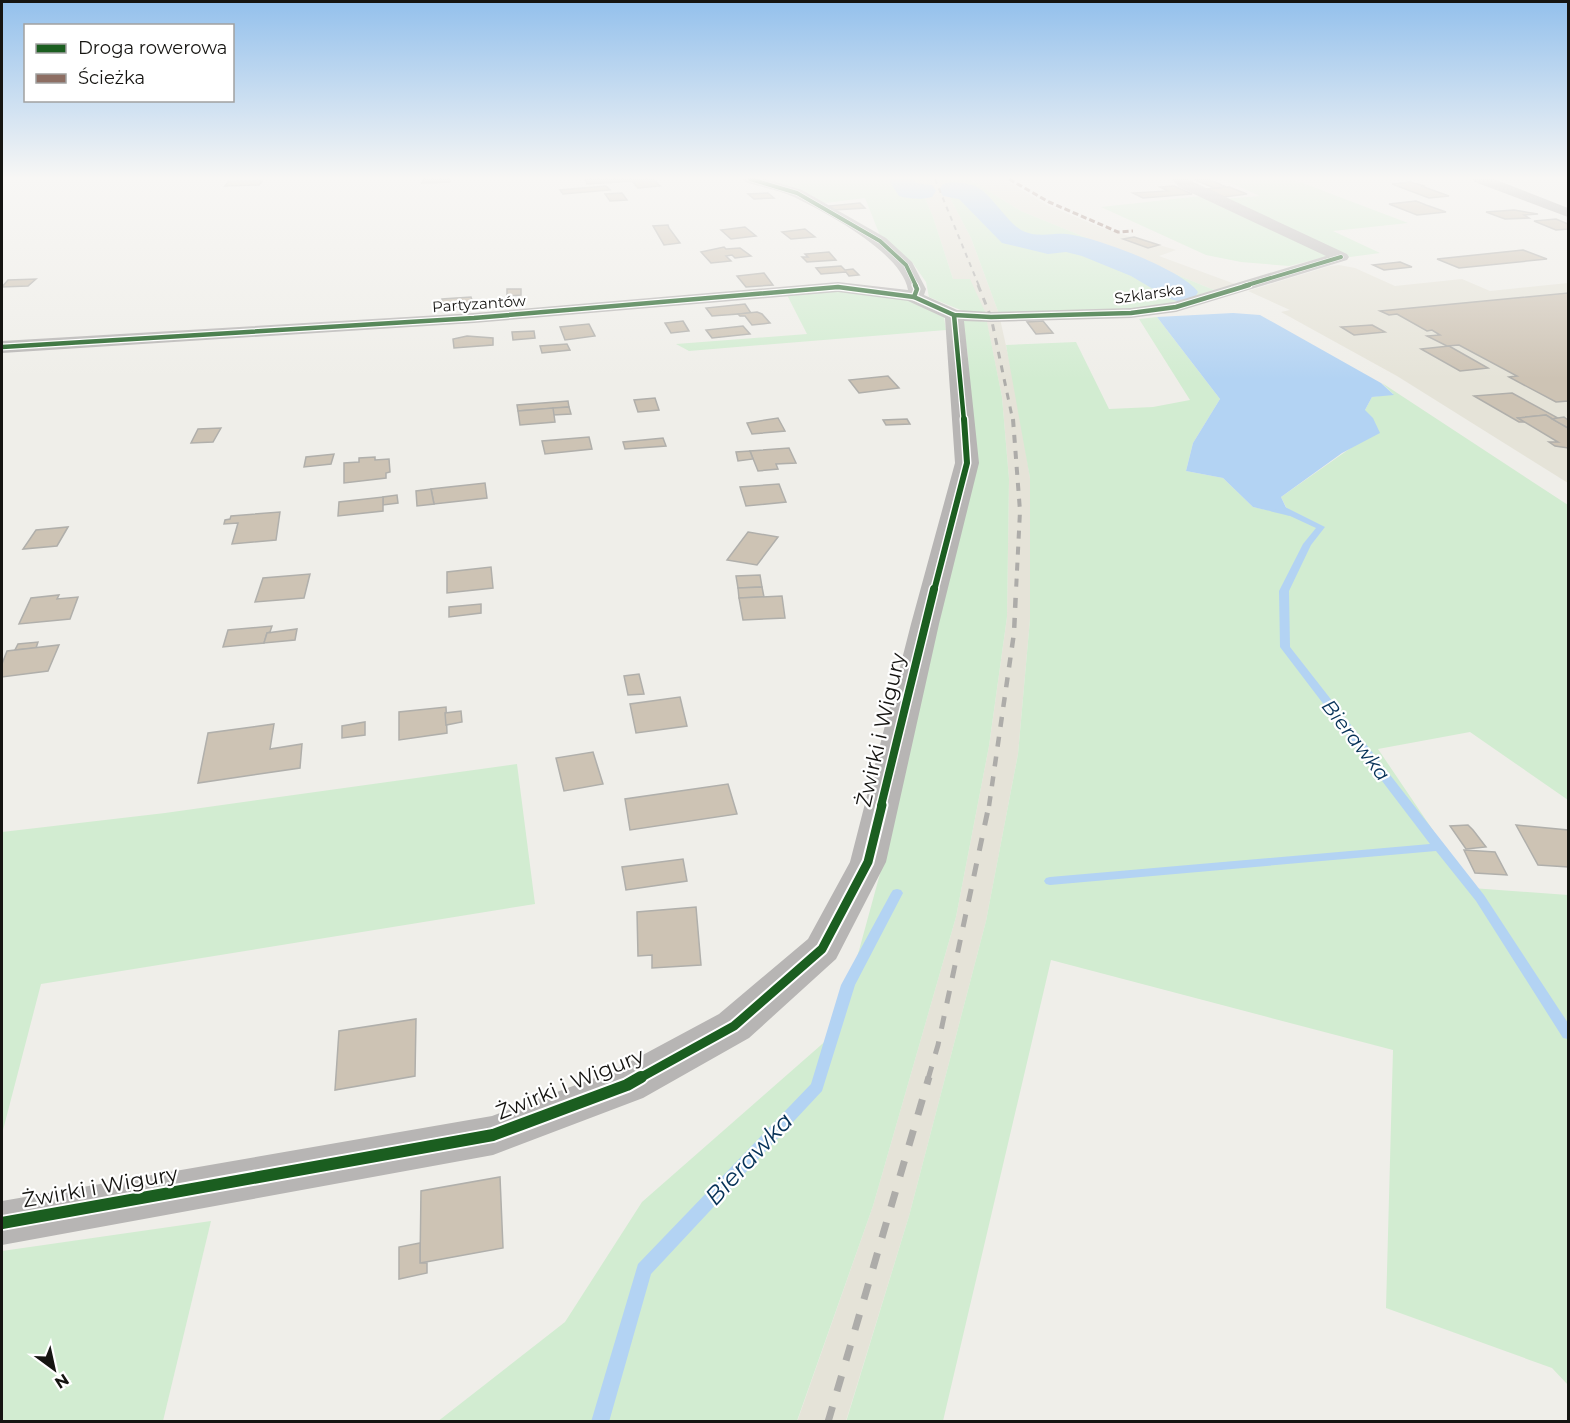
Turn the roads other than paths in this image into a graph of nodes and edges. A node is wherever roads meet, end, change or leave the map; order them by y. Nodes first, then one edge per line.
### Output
1 (885, 245) edge
2 (1316, 245) edge
3 (914, 297) junction
4 (954, 315) junction
5 (2, 347) edge
6 (2, 1223) edge

1 - 3 street
2 - 4 street, Szklarska
3 - 4 street, Partyzantów
3 - 5 street, Partyzantów
4 - 6 street, Żwirki i Wigury

